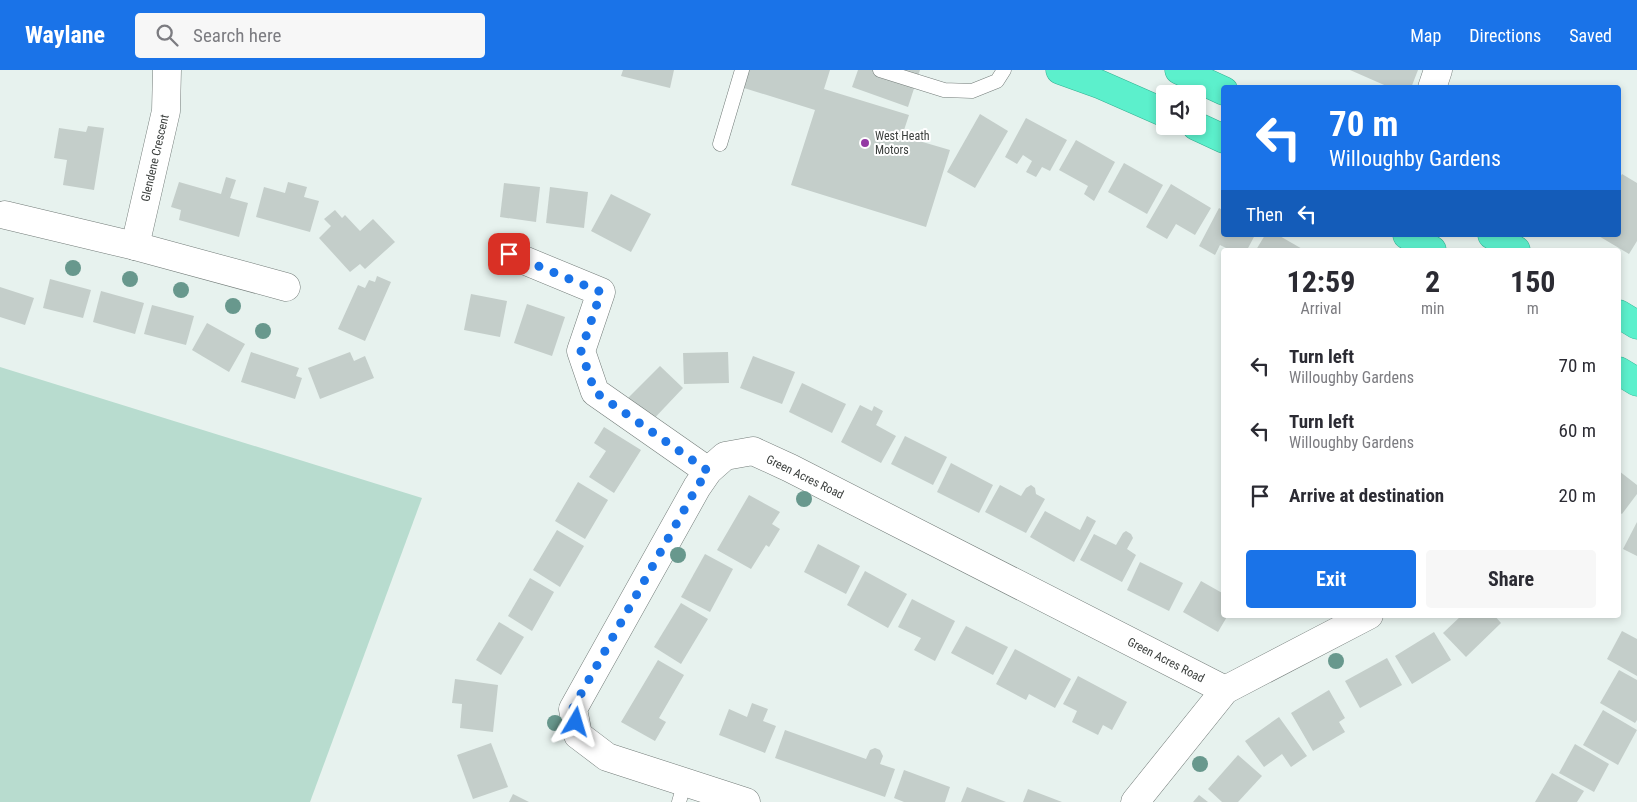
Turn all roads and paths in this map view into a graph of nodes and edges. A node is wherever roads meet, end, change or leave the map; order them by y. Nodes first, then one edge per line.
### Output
1 (167, 70) edge
2 (742, 70) edge
3 (880, 70) edge
4 (1004, 70) edge
5 (1060, 70) edge
6 (1179, 70) edge
7 (1438, 70) edge
8 (1102, 77) edge
9 (1433, 85) edge
10 (1221, 90) edge
11 (1156, 108) edge
12 (1206, 131) edge
13 (1221, 138) edge
14 (720, 144) dead end
15 (5, 215) dead end
16 (1411, 237) edge
17 (1495, 237) edge
18 (135, 246) junction
19 (1429, 248) edge
20 (1513, 248) edge
21 (509, 254) dead end
22 (286, 287) dead end
23 (1621, 315) edge
24 (1637, 325) edge
25 (708, 471) junction
26 (1363, 618) edge
27 (1225, 690) junction
28 (682, 792) edge
29 (746, 802) edge
30 (1135, 802) edge

1 - 18 street, Glendene Crescent
2 - 14 lane
3 - 4 lane
5 - 8 highway
6 - 10 highway
7 - 9 street
8 - 11 highway
12 - 13 highway
15 - 18 street
16 - 19 highway
17 - 20 highway
18 - 22 street
21 - 25 street
23 - 24 highway
25 - 27 street, Green Acres Road
25 - 28 street, Green Acres Road
26 - 27 street
27 - 30 street
28 - 29 street, Green Acres Road

